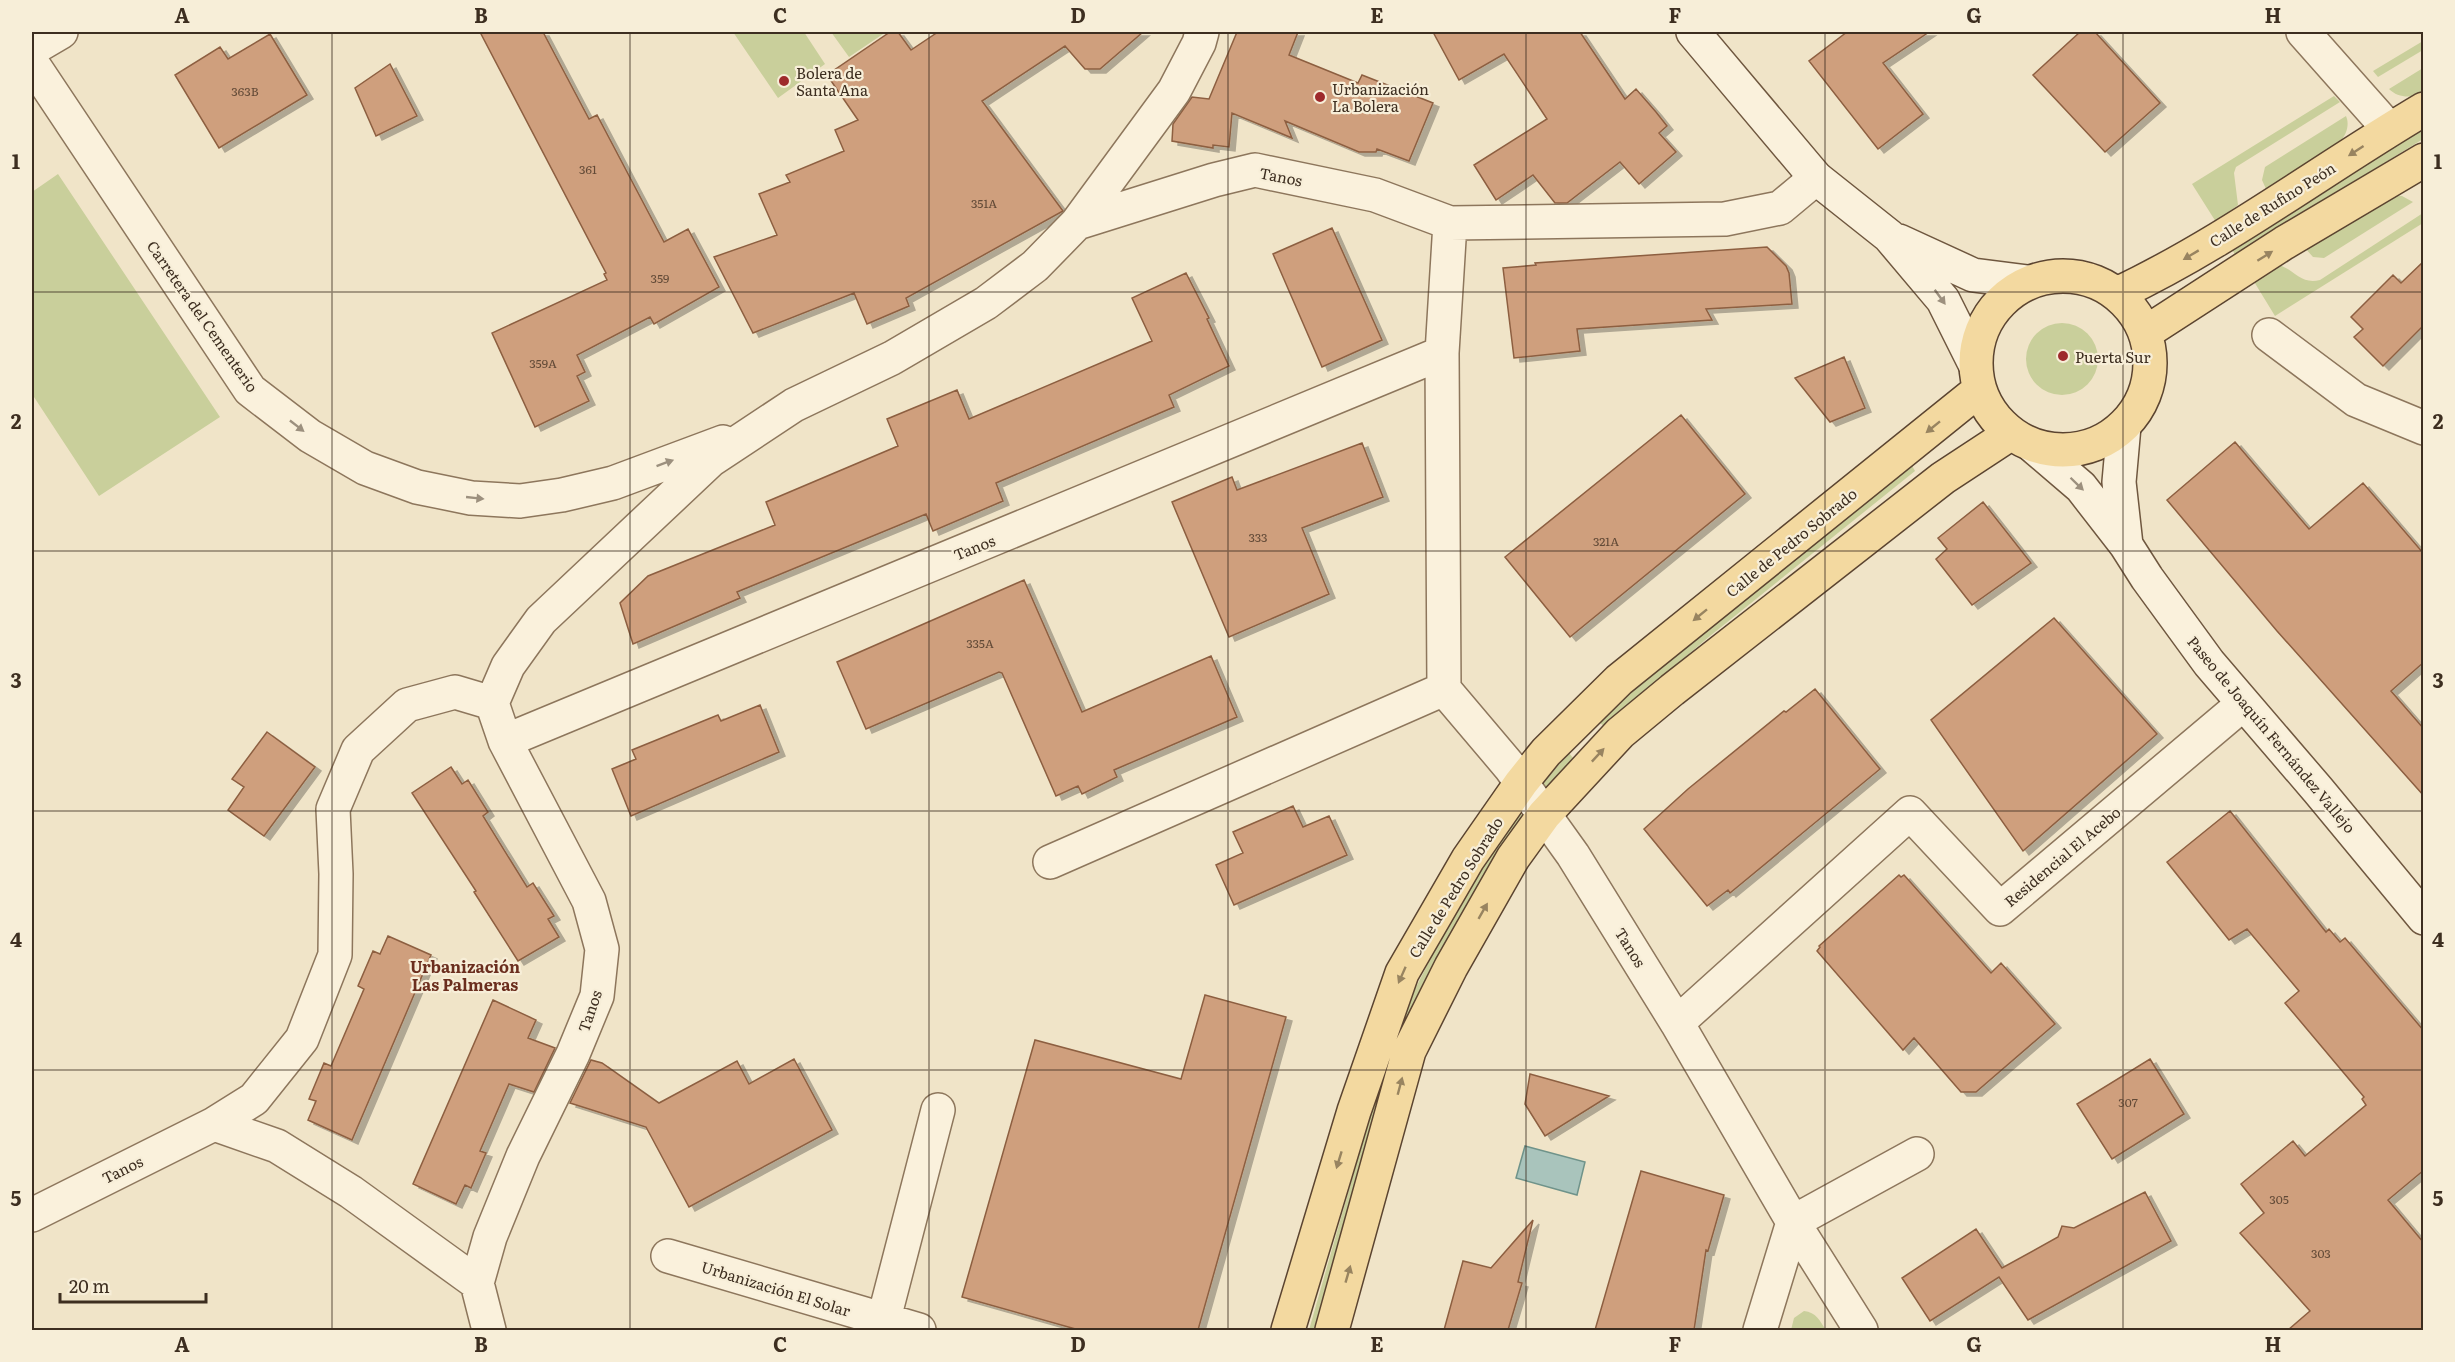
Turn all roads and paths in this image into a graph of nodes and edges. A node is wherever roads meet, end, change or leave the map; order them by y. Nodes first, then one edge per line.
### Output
1 (61, 32) edge
2 (1202, 32) edge
3 (1693, 32) edge
4 (2303, 32) edge
5 (32, 49) edge
6 (32, 63) edge
7 (2424, 109) edge
8 (2389, 129) junction
9 (2423, 161) edge
10 (1816, 178) junction
11 (1077, 223) junction
12 (1450, 223) junction
13 (1889, 236) junction
14 (2028, 282) junction
15 (2116, 294) junction
16 (2145, 333) junction
17 (2269, 335) dead end
18 (1443, 353) junction
19 (1977, 377) junction
20 (2124, 426) junction
21 (2424, 428) edge
22 (753, 431) junction
23 (2021, 440) junction
24 (2126, 546) junction
25 (1444, 689) junction
26 (492, 703) junction
27 (2243, 704) junction
28 (505, 741) junction
29 (1521, 783) junction
30 (1544, 815) junction
31 (1050, 862) dead end
32 (2424, 918) edge
33 (1677, 1023) junction
34 (938, 1110) dead end
35 (214, 1124) junction
36 (1917, 1154) dead end
37 (32, 1215) edge
38 (1793, 1222) junction
39 (668, 1256) dead end
40 (477, 1283) junction
41 (882, 1325) edge
42 (489, 1330) edge
43 (919, 1330) edge
44 (1288, 1330) edge
45 (1332, 1330) edge
46 (1760, 1330) edge
47 (1861, 1330) edge

1 - 5 street
2 - 11 street, Tanos
3 - 10 street
4 - 8 street
6 -> 22 street, Carretera del Cementerio
7 - 8 main road, Calle de Rufino Peón
8 -> 15 main road, Calle de Rufino Peón
16 -> 9 main road
10 - 12 street, Tanos
10 - 13 street
11 - 12 street, Tanos
11 - 22 street, Tanos
12 - 18 street
13 - 14 street
13 -> 19 street
14 - 15 main road
14 - 19 main road
15 - 16 main road
16 - 20 main road
17 - 21 street
18 - 25 street
18 - 28 street, Tanos
19 - 23 main road
19 -> 29 main road, Calle de Pedro Sobrado
20 - 23 main road
20 - 24 street, Paseo de Joaquín Fernández Vallejo
22 - 26 street, Tanos
23 -> 24 street, Paseo de Joaquín Fernández Vallejo
30 -> 23 main road
24 - 27 street, Paseo de Joaquín Fernández Vallejo
25 - 29 street, Tanos
25 - 31 street
26 - 28 street, Tanos
26 - 35 street, Tanos
27 - 32 street, Paseo de Joaquín Fernández Vallejo
27 - 33 street, Residencial El Acebo
28 - 40 street, Tanos
29 - 30 street, Tanos
29 -> 44 main road, Calle de Pedro Sobrado
30 - 33 street, Tanos
45 -> 30 main road
33 - 38 street, Tanos
34 - 41 street
35 - 37 street, Tanos
35 - 40 street
36 - 38 street
38 - 46 street
38 - 47 street, Tanos
39 - 41 street, Urbanización El Solar
40 - 42 street
41 - 43 street, Urbanización El Solar

